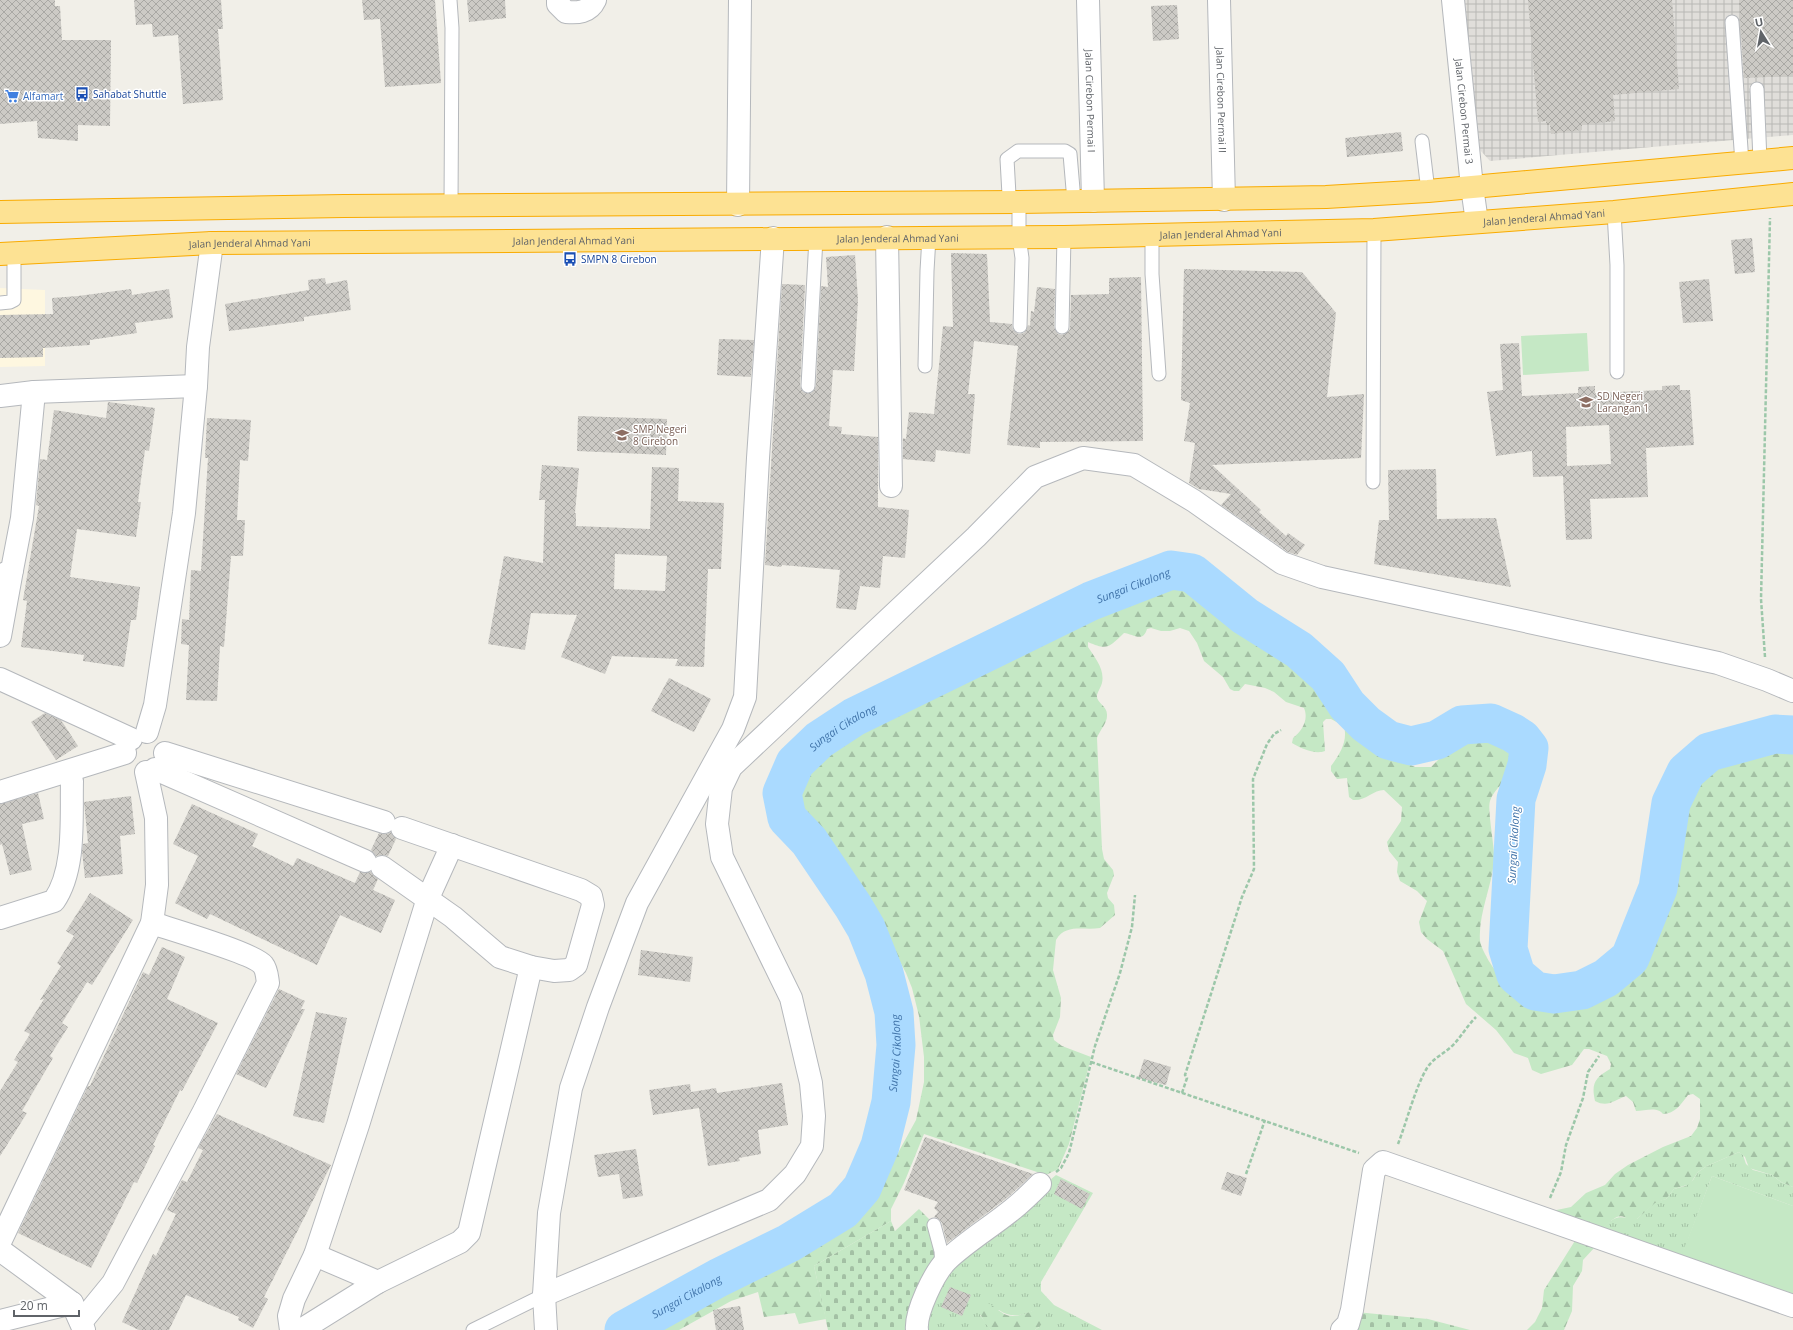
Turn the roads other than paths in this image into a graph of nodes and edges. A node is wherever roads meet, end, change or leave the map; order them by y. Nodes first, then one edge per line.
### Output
1 (450, 0) edge
2 (558, 0) edge
3 (595, 0) edge
4 (740, 0) edge
5 (1088, 0) edge
6 (1219, 0) edge
7 (1453, 0) edge
8 (1732, 22) dead end
9 (1757, 89) dead end
10 (1422, 141) dead end
11 (1793, 158) edge
12 (1751, 162) junction
13 (1472, 187) junction
14 (1428, 191) junction
15 (1793, 194) edge
16 (1224, 200) junction
17 (1084, 201) junction
18 (1019, 202) junction
19 (450, 205) junction
20 (738, 205) junction
21 (0, 212) edge
22 (1614, 212) junction
23 (1477, 222) junction
24 (1374, 230) junction
25 (1152, 235) junction
26 (887, 237) junction
27 (929, 237) junction
28 (1019, 237) junction
29 (1064, 237) junction
30 (773, 238) junction
31 (816, 238) junction
32 (212, 243) junction
33 (7, 254) edge
34 (0, 302) edge
35 (1020, 326) dead end
36 (1062, 327) dead end
37 (925, 366) dead end
38 (1617, 372) dead end
39 (1159, 374) dead end
40 (196, 386) junction
41 (808, 386) dead end
42 (34, 392) junction
43 (0, 396) edge
44 (1373, 482) dead end
45 (891, 486) dead end
46 (6, 573) edge
47 (0, 636) edge
48 (0, 679) edge
49 (1793, 691) edge
50 (134, 742) junction
51 (155, 765) junction
52 (72, 781) dead end
53 (278, 789) junction
54 (0, 792) edge
55 (260, 815) junction
56 (452, 845) junction
57 (428, 898) junction
58 (0, 918) edge
59 (152, 923) junction
60 (531, 967) junction
61 (1040, 1184) road end
62 (934, 1225) dead end
63 (0, 1242) edge
64 (0, 1250) edge
65 (315, 1255) junction
66 (942, 1267) junction
67 (378, 1282) junction
68 (544, 1295) junction
69 (1793, 1306) edge
70 (79, 1318) edge
71 (0, 1321) edge
72 (291, 1330) edge
73 (300, 1330) edge
74 (473, 1330) edge
75 (546, 1330) edge
76 (917, 1330) edge
77 (1342, 1330) edge

1 - 19 lane
2 - 3 street
4 - 20 street
5 - 17 street, Jalan Cirebon Permai I
6 - 16 street, Jalan Cirebon Permai II
7 - 13 street, Jalan Cirebon Permai 3
8 - 12 lane
9 - 12 lane
10 - 14 lane
11 - 12 highway
12 - 13 highway
13 - 14 highway
13 - 23 street, Jalan Cirebon Permai 3
14 - 16 highway
15 - 22 highway, Jalan Jenderal Ahmad Yani
16 - 17 highway
17 - 18 highway
17 - 18 lane
18 - 20 highway
18 - 28 lane
19 - 20 highway
19 - 21 highway
22 - 23 highway, Jalan Jenderal Ahmad Yani
22 - 38 lane
23 - 24 highway, Jalan Jenderal Ahmad Yani
24 - 25 highway, Jalan Jenderal Ahmad Yani
24 - 44 lane
25 - 29 highway, Jalan Jenderal Ahmad Yani
25 - 39 lane
26 - 27 highway, Jalan Jenderal Ahmad Yani
26 - 31 highway, Jalan Jenderal Ahmad Yani
26 - 45 street
27 - 28 highway, Jalan Jenderal Ahmad Yani
27 - 37 lane
28 - 29 highway, Jalan Jenderal Ahmad Yani
28 - 35 lane
29 - 36 lane
30 - 31 highway, Jalan Jenderal Ahmad Yani
30 - 32 highway, Jalan Jenderal Ahmad Yani
30 - 68 street
31 - 41 lane
32 - 33 highway, Jalan Jenderal Ahmad Yani
32 - 40 street
33 - 34 lane
40 - 42 street
40 - 50 street
42 - 43 street
42 - 46 street
46 - 47 street
48 - 50 street
49 - 68 street
50 - 51 street
50 - 51 street
50 - 54 street
51 - 53 street
51 - 55 street
51 - 59 street
52 - 58 street
53 - 55 street
53 - 56 street
55 - 57 street
56 - 57 street
56 - 60 street
57 - 60 street
57 - 65 street
59 - 63 street
59 - 70 street
60 - 67 street
61 - 66 street
62 - 66 lane
64 - 70 street
65 - 67 street
65 - 72 street
66 - 76 street
67 - 73 street
68 - 74 lane
68 - 75 street
69 - 77 street
70 - 71 street

